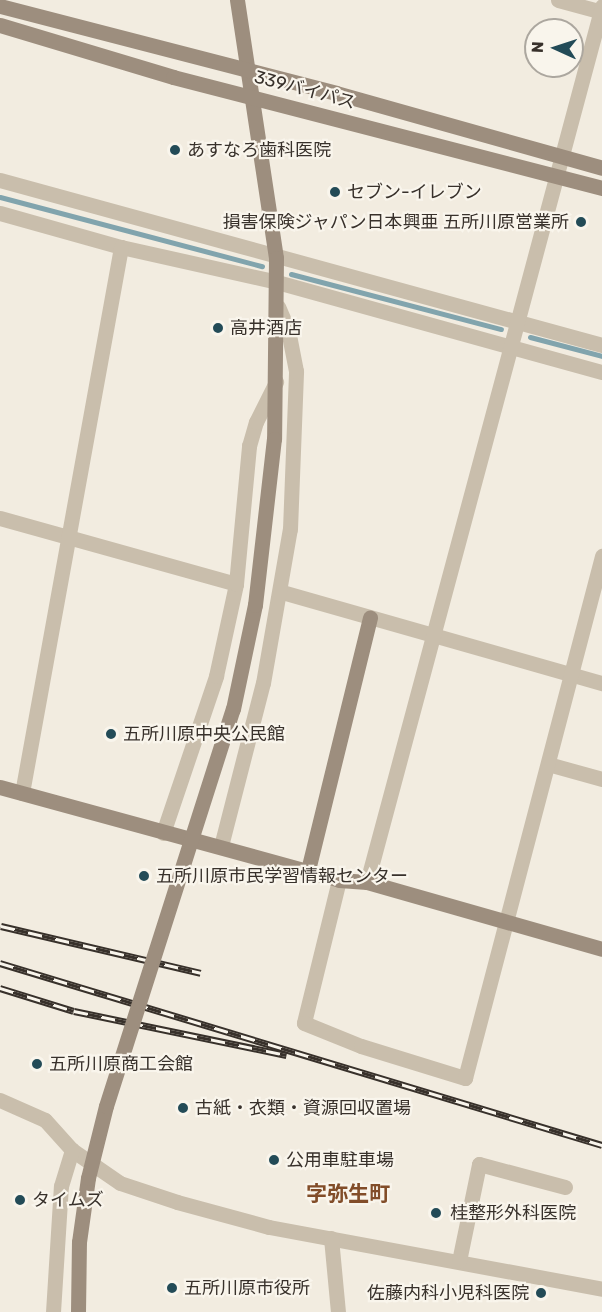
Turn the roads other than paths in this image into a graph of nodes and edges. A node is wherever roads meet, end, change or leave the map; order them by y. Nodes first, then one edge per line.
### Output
1 (237, 0) edge
2 (558, 0) edge
3 (0, 6) edge
4 (601, 10) edge
5 (0, 25) edge
6 (249, 71) junction
7 (253, 96) junction
8 (560, 157) junction
9 (602, 168) edge
10 (556, 176) junction
11 (0, 180) edge
12 (602, 188) edge
13 (0, 213) edge
14 (121, 247) junction
15 (276, 258) junction
16 (277, 282) junction
17 (278, 307) junction
18 (519, 322) junction
19 (602, 345) edge
20 (512, 346) junction
21 (602, 372) edge
22 (277, 382) junction
23 (0, 518) edge
24 (70, 537) junction
25 (602, 557) edge
26 (236, 584) junction
27 (282, 592) junction
28 (370, 618) junction
29 (434, 638) junction
30 (573, 675) junction
31 (602, 683) edge
32 (548, 764) junction
33 (602, 779) edge
34 (0, 787) edge
35 (22, 793) junction
36 (163, 833) junction
37 (221, 846) junction
38 (308, 870) junction
39 (339, 880) junction
40 (367, 882) junction
41 (504, 924) junction
42 (602, 949) edge
43 (1, 1104) edge
44 (72, 1150) junction
45 (565, 1187) dead end
46 (331, 1238) junction
47 (459, 1261) junction
48 (602, 1289) edge
49 (53, 1312) edge
50 (78, 1312) edge
51 (338, 1312) edge

1 - 6 street
2 - 4 street
3 - 6 street
4 - 8 street
5 - 7 street, 339バイパス
6 - 7 street
6 - 8 street
7 - 10 street, 339バイパス
7 - 15 street
8 - 9 street
8 - 10 street
10 - 12 street, 339バイパス
10 - 18 street
11 - 15 street
13 - 14 street
14 - 16 street
14 - 24 street
15 - 16 street
15 - 18 street
16 - 17 street
16 - 20 street
17 - 22 street
17 - 27 street
18 - 19 street
18 - 20 street
20 - 21 street
20 - 29 street
22 - 26 street
22 - 50 street, bridge
23 - 24 street
24 - 26 street
24 - 35 street
25 - 30 street
26 - 36 street
27 - 28 street
27 - 37 street
28 - 29 street
28 - 38 street
29 - 30 street
29 - 40 street
30 - 31 street
30 - 32 street
32 - 33 street
32 - 41 street
34 - 35 street
35 - 36 street
36 - 37 street
37 - 38 street
38 - 39 street
39 - 40 street
39 - 41 street
40 - 41 street
41 - 42 street
43 - 44 street
44 - 46 street
44 - 49 street
45 - 47 street
46 - 47 street
46 - 51 street
47 - 48 street

